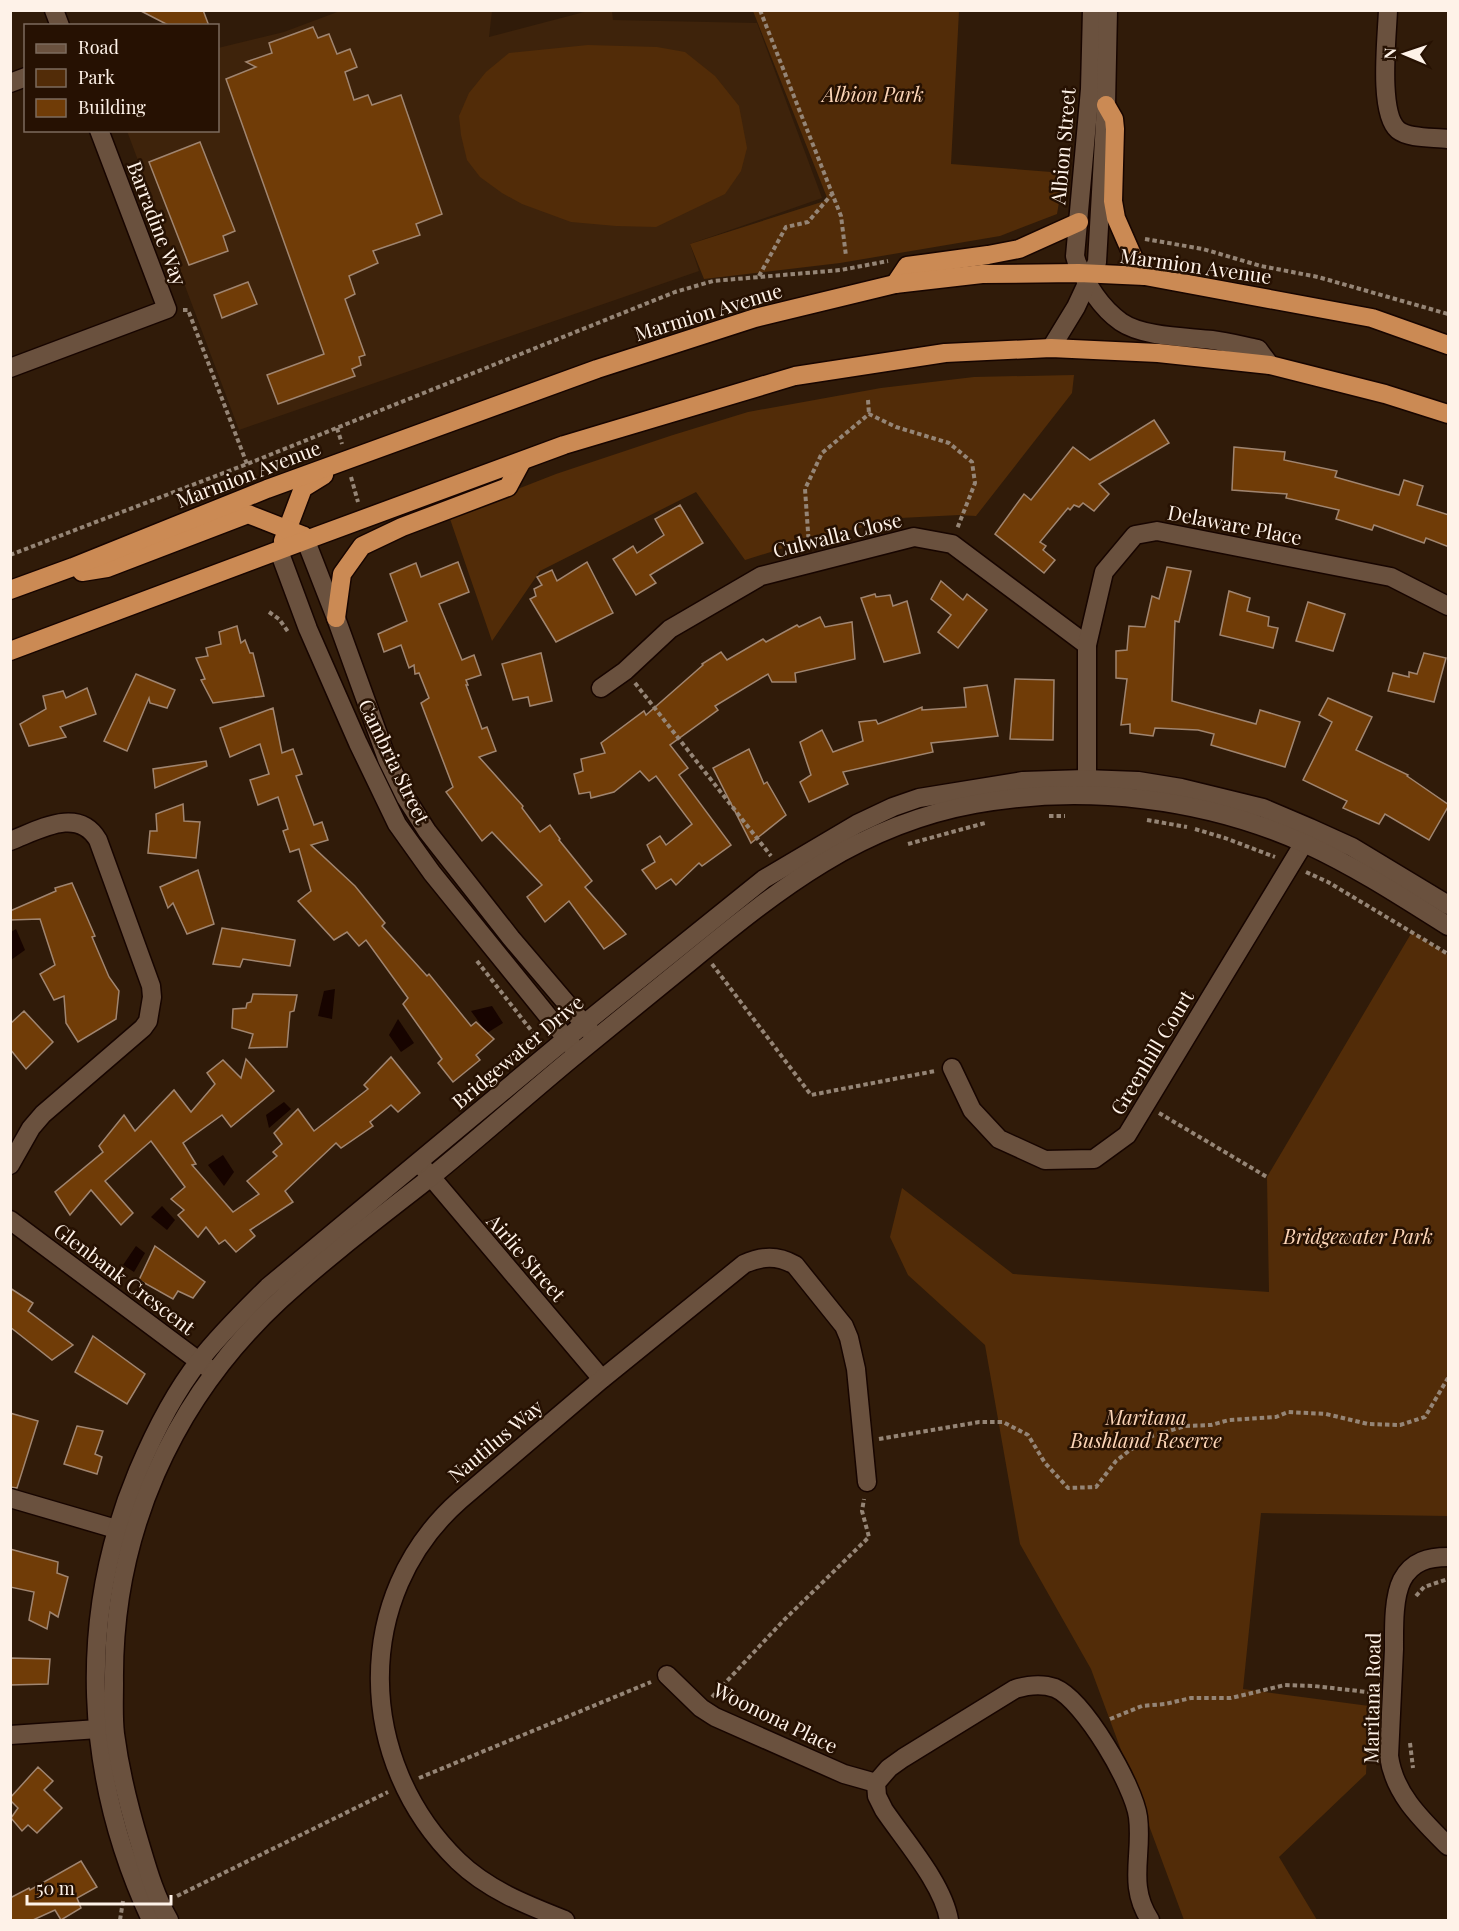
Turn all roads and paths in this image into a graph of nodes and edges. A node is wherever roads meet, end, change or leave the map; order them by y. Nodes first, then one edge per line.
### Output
1 (760, 10) edge
2 (1092, 10) edge
3 (1108, 10) edge
4 (1388, 10) edge
5 (1106, 105) junction
6 (100, 132) edge
7 (1449, 139) edge
8 (832, 194) junction
9 (1079, 222) junction
10 (1139, 239) dead end
11 (846, 256) dead end
12 (894, 260) dead end
13 (759, 276) junction
14 (1145, 276) junction
15 (1087, 277) junction
16 (895, 284) junction
17 (167, 309) junction
18 (1449, 314) edge
19 (1449, 345) edge
20 (1051, 348) junction
21 (1270, 365) junction
22 (10, 368) edge
23 (868, 400) dead end
24 (869, 414) junction
25 (1449, 414) edge
26 (346, 460) junction
27 (522, 460) junction
28 (247, 464) junction
29 (299, 535) junction
30 (952, 544) junction
31 (279, 551) junction
32 (10, 555) edge
33 (812, 562) junction
34 (36, 581) junction
35 (10, 590) edge
36 (1449, 606) edge
37 (269, 612) dead end
38 (336, 618) junction
39 (310, 633) junction
40 (1087, 645) junction
41 (10, 651) edge
42 (625, 671) junction
43 (600, 688) dead end
44 (1086, 787) junction
45 (1072, 816) dead end
46 (1038, 817) dead end
47 (1145, 820) dead end
48 (992, 821) dead end
49 (1307, 836) junction
50 (10, 841) edge
51 (897, 847) dead end
52 (1291, 865) junction
53 (781, 868) junction
54 (1449, 905) edge
55 (1449, 926) edge
56 (1449, 954) edge
57 (720, 957) dead end
58 (706, 958) junction
59 (703, 971) dead end
60 (584, 1024) junction
61 (596, 1038) junction
62 (572, 1046) junction
63 (952, 1068) joint
64 (1145, 1105) junction
65 (419, 1162) junction
66 (10, 1165) edge
67 (430, 1177) junction
68 (1267, 1177) dead end
69 (10, 1220) edge
70 (206, 1367) junction
71 (1449, 1378) edge
72 (602, 1379) junction
73 (863, 1441) junction
74 (867, 1482) joint
75 (10, 1498) edge
76 (125, 1532) junction
77 (1449, 1557) edge
78 (1449, 1579) edge
79 (1413, 1599) dead end
80 (667, 1675) dead end
81 (1392, 1696) junction
82 (701, 1708) junction
83 (106, 1729) junction
84 (1095, 1731) junction
85 (10, 1735) edge
86 (1409, 1739) dead end
87 (1413, 1772) dead end
88 (876, 1783) junction
89 (1449, 1846) edge
90 (163, 1920) edge
91 (565, 1920) edge
92 (949, 1920) edge
93 (1150, 1920) edge

1 - 8 path
2 - 9 street, Albion Street
3 - 5 street, Albion Street
4 - 7 street
5 - 14 highway
5 - 15 street, Albion Street
6 - 17 street, Barradine Way
8 - 11 path
8 - 13 path
9 - 15 street, Albion Street
9 - 16 highway
10 - 18 path
12 - 13 path
13 - 28 path
14 - 15 highway, Marmion Avenue
14 - 19 highway, Marmion Avenue
15 - 16 highway, Marmion Avenue
15 - 20 street, Albion Street
15 - 21 street, Albion Street
16 - 26 highway, Marmion Avenue
17 - 22 street, Barradine Way
17 - 28 path
20 - 21 highway
20 - 27 highway
21 - 25 highway
23 - 24 path
24 - 30 path
24 - 33 path
26 - 29 highway
26 - 34 highway, Marmion Avenue
27 - 29 highway
27 - 38 highway
28 - 32 path
29 - 31 highway
29 - 34 highway
29 - 38 street, Cambria Street
30 - 33 street, Culwalla Close
30 - 40 street, Culwalla Close
31 - 39 street, Cambria Street
31 - 41 highway
33 - 42 street, Culwalla Close
34 - 35 highway, Marmion Avenue
36 - 40 street, Delaware Place
37 - 39 path
38 - 60 street, Cambria Street
39 - 62 street, Cambria Street
40 - 44 street, Delaware Place
42 - 43 street, Culwalla Close
42 - 53 path
44 - 49 street, Bridgewater Drive
44 - 53 street, Bridgewater Drive
44 - 58 street, Bridgewater Drive
45 - 46 path
47 - 52 path
48 - 51 path
49 - 52 street, Greenhill Court
49 - 54 street, Bridgewater Drive
49 - 55 street, Bridgewater Drive
50 - 66 street
52 - 56 path
52 - 64 street, Greenhill Court
53 - 60 street, Bridgewater Drive
57 - 58 path
58 - 59 path
58 - 61 street, Bridgewater Drive
58 - 63 path
60 - 61 street, Cambria Street
60 - 62 street, Bridgewater Drive
61 - 62 street, Bridgewater Drive
62 - 65 street, Bridgewater Drive
62 - 67 street, Bridgewater Drive
63 - 64 street, Greenhill Court
64 - 68 path
65 - 67 street, Airlie Street
65 - 70 street, Bridgewater Drive
67 - 70 street, Bridgewater Drive
67 - 72 street, Airlie Street
69 - 70 street, Glenbank Crescent
70 - 76 street, Bridgewater Drive
71 - 73 path
72 - 73 street, Nautilus Way
72 - 91 street, Nautilus Way
73 - 74 street, Nautilus Way
74 - 82 path
75 - 76 street
76 - 83 street, Bridgewater Drive
77 - 81 street, Maritana Road
78 - 79 path
80 - 82 street, Woonona Place
81 - 84 path
81 - 89 street, Maritana Road
82 - 88 street, Woonona Place
83 - 85 street
83 - 90 street, Bridgewater Drive
84 - 88 street
84 - 93 street
86 - 87 path
88 - 92 street

